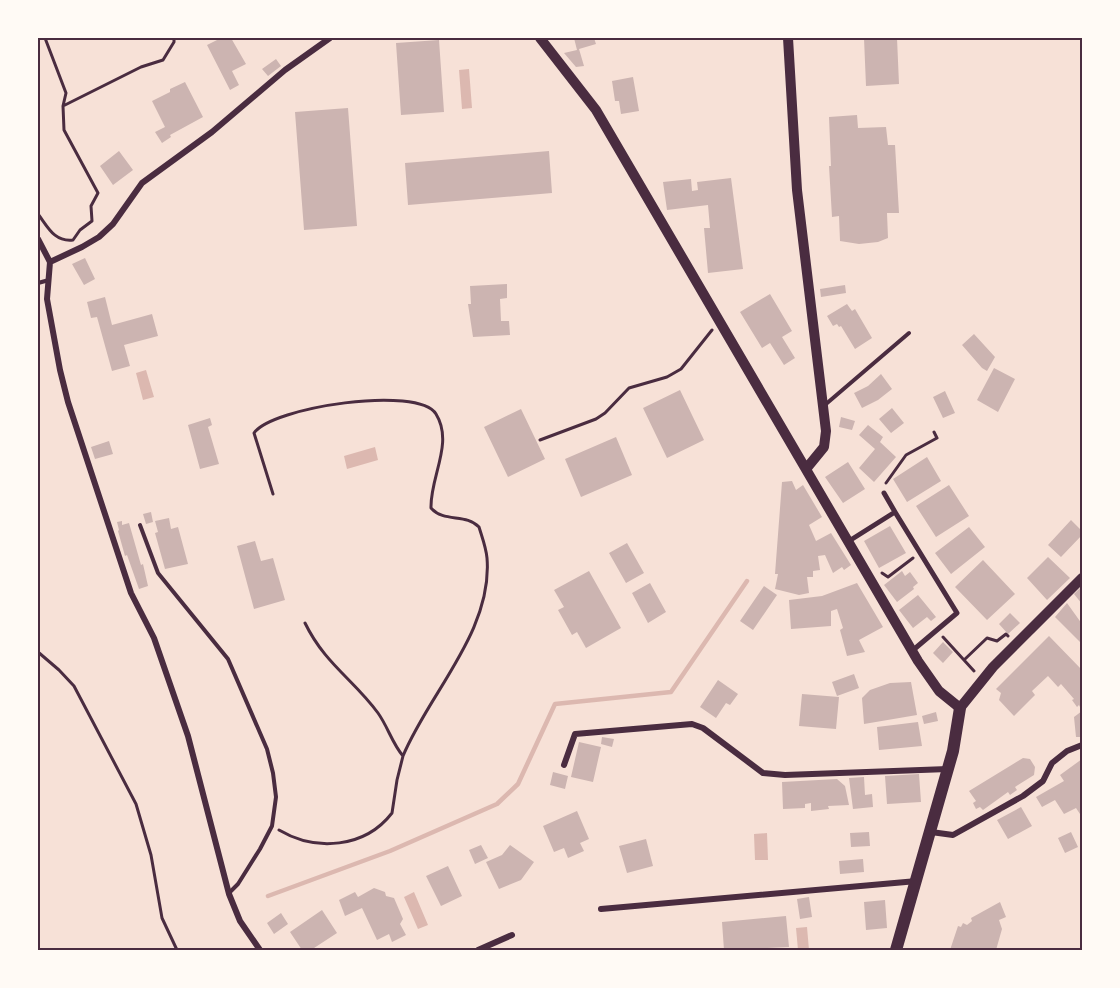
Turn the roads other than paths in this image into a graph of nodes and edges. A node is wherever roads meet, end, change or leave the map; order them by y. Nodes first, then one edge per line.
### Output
1 (330, 38) edge
2 (540, 38) edge
3 (788, 38) edge
4 (38, 239) edge
5 (50, 262) junction
6 (49, 279) junction
7 (38, 283) edge
8 (909, 333) dead end
9 (823, 406) junction
10 (806, 469) junction
11 (884, 493) road end
12 (895, 512) junction
13 (140, 525) dead end
14 (848, 541) junction
15 (1083, 579) edge
16 (912, 651) junction
17 (960, 708) junction
18 (1083, 745) edge
19 (564, 765) dead end
20 (948, 769) junction
21 (931, 832) junction
22 (917, 881) junction
23 (229, 894) junction
24 (601, 909) dead end
25 (512, 935) dead end
26 (260, 951) edge
27 (478, 951) edge
28 (896, 951) edge

1 - 5 street
2 - 10 street
3 - 9 street
4 - 5 street
5 - 6 street
6 - 7 lane
6 - 23 street
8 - 9 lane
9 - 10 street
10 - 14 street
11 - 12 street
12 - 14 street
12 - 16 street
13 - 23 lane
14 - 16 street
15 - 17 street
16 - 17 street
17 - 20 main road
18 - 21 street
19 - 20 street
20 - 21 main road
21 - 22 main road
22 - 24 street
22 - 28 main road
23 - 26 street
25 - 27 street

